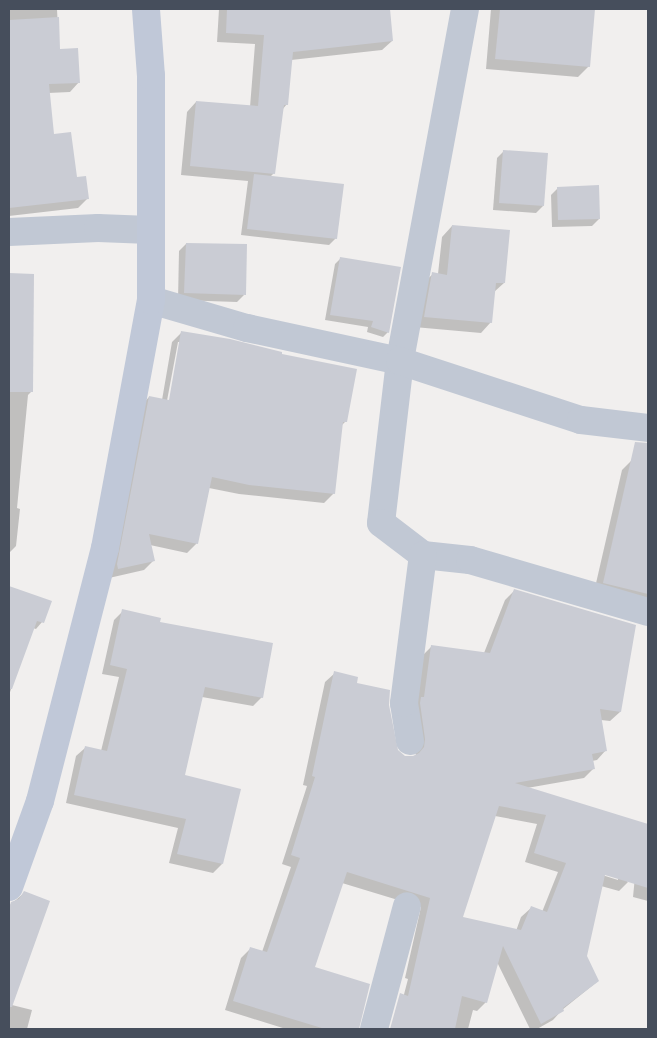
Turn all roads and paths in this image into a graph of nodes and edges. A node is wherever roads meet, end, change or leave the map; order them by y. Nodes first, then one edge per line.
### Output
1 (146, 9) edge
2 (465, 9) edge
3 (150, 230) junction
4 (9, 232) edge
5 (151, 300) junction
6 (400, 361) junction
7 (648, 428) edge
8 (423, 555) junction
9 (648, 612) edge
10 (410, 741) dead end
11 (9, 887) edge
12 (407, 906) dead end
13 (374, 1029) edge

1 - 3 street
2 - 6 street
3 - 4 street
3 - 5 street
5 - 6 street
5 - 11 street
6 - 7 street
6 - 8 street
8 - 9 street
8 - 10 street
12 - 13 street

